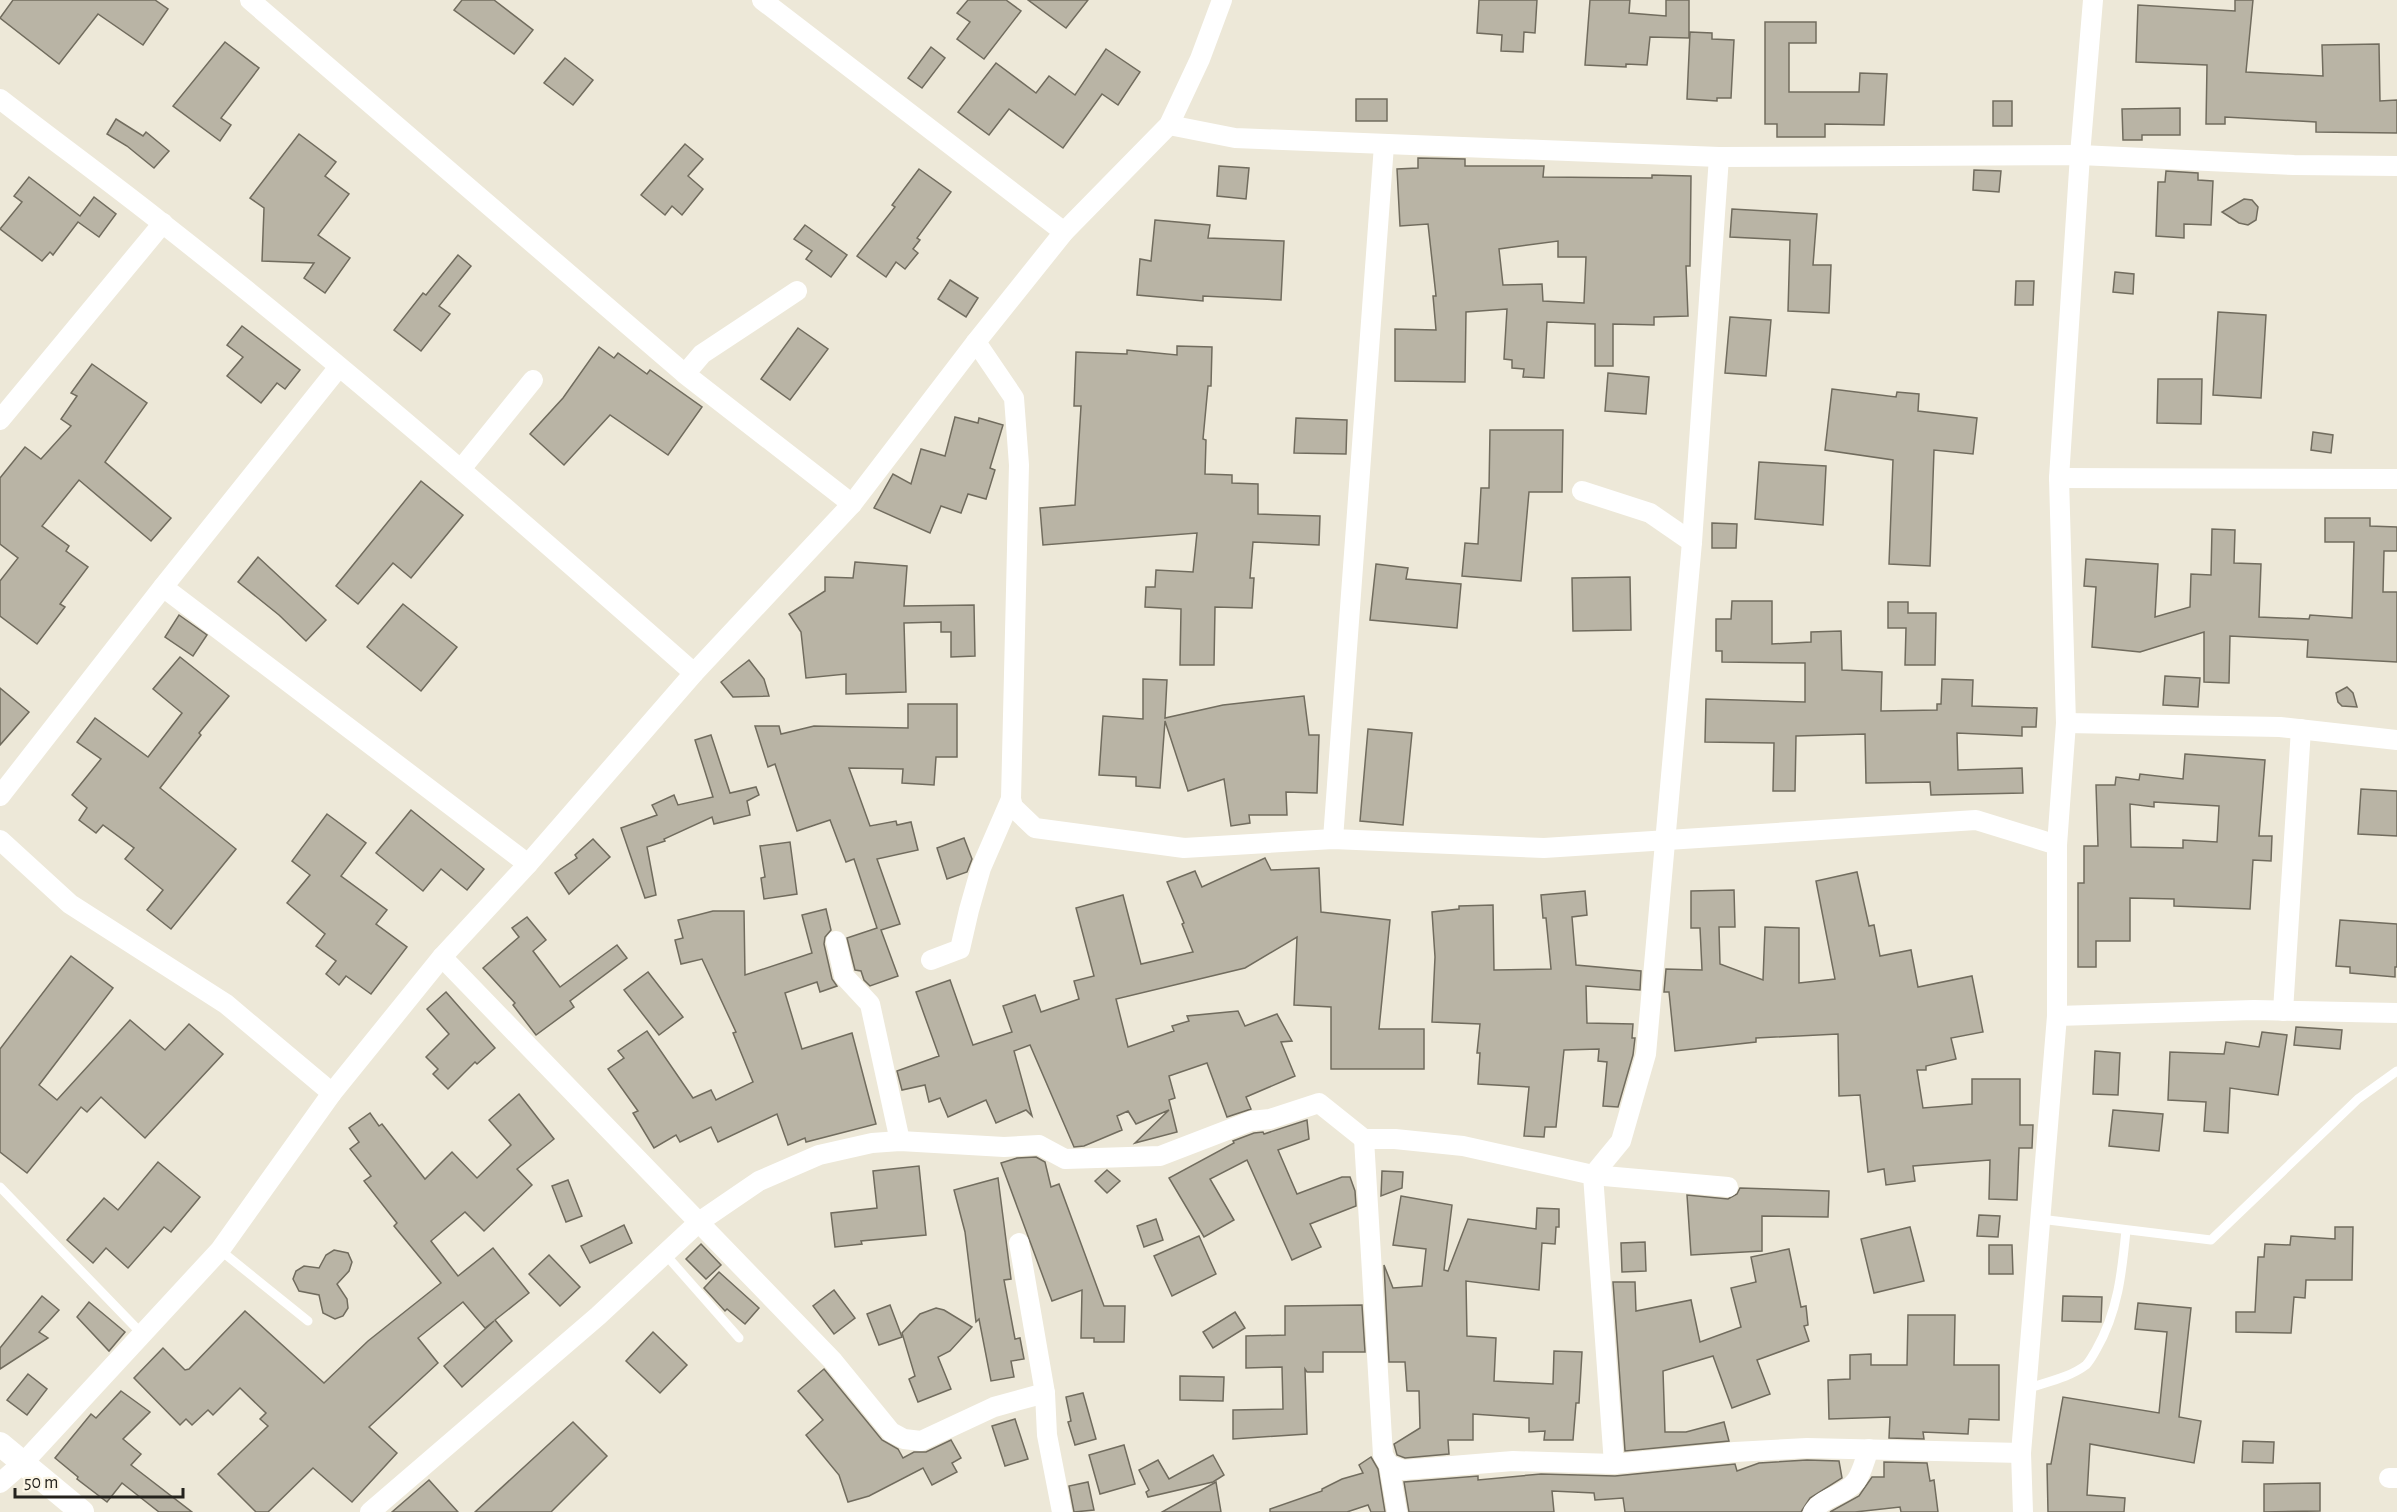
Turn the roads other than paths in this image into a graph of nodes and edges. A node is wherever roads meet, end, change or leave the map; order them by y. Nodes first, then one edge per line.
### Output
1 (250, 0) edge
2 (762, 0) edge
3 (1222, 0) edge
4 (2093, 0) edge
5 (0, 99) edge
6 (1169, 125) junction
7 (1384, 145) junction
8 (2080, 156) junction
9 (1719, 157) junction
10 (2397, 166) edge
11 (163, 223) junction
12 (1064, 232) junction
13 (797, 291) dead end
14 (976, 342) junction
15 (339, 368) junction
16 (685, 374) junction
17 (533, 381) dead end
18 (0, 420) edge
19 (461, 469) junction
20 (2059, 478) junction
21 (2397, 479) edge
22 (1582, 491) dead end
23 (852, 504) junction
24 (1692, 542) junction
25 (163, 586) junction
26 (694, 673) junction
27 (2066, 723) junction
28 (2301, 729) junction
29 (2397, 740) edge
30 (0, 796) edge
31 (1011, 799) junction
32 (1333, 839) junction
33 (0, 840) edge
34 (1665, 842) junction
35 (2057, 845) junction
36 (528, 864) junction
37 (836, 941) dead end
38 (442, 957) junction
39 (931, 960) dead end
40 (2283, 1011) junction
41 (2397, 1013) edge
42 (2057, 1016) junction
43 (2397, 1071) edge
44 (332, 1093) junction
45 (1364, 1139) junction
46 (900, 1141) junction
47 (1593, 1175) junction
48 (0, 1187) edge
49 (1728, 1187) dead end
50 (2040, 1219) junction
51 (699, 1222) junction
52 (2126, 1230) junction
53 (1019, 1243) dead end
54 (220, 1250) junction
55 (664, 1254) junction
56 (308, 1321) dead end
57 (143, 1335) junction
58 (739, 1338) dead end
59 (2026, 1389) junction
60 (1045, 1393) junction
61 (0, 1444) edge
62 (1869, 1449) junction
63 (2021, 1453) junction
64 (24, 1462) junction
65 (1614, 1464) junction
66 (1389, 1465) junction
67 (0, 1483) edge
68 (82, 1512) edge
69 (370, 1512) edge
70 (1062, 1512) edge
71 (1397, 1512) edge
72 (1813, 1512) edge
73 (2023, 1512) edge

1 - 16 street
2 - 12 street
3 - 6 street
4 - 8 street
5 - 11 street
6 - 7 street
6 - 12 street
7 - 9 street
7 - 32 street
8 - 9 street
8 - 10 street
8 - 20 street
9 - 24 street
11 - 15 street
11 - 18 street
12 - 14 street
13 - 16 street
14 - 23 street
14 - 31 street
15 - 19 street
15 - 25 street
16 - 23 street
17 - 19 street
19 - 26 street
20 - 21 street
20 - 27 street
22 - 24 street
23 - 26 street
24 - 34 street
25 - 30 street
25 - 36 street
26 - 36 street
27 - 28 street
27 - 35 street
28 - 29 street
28 - 40 street
31 - 32 street
31 - 39 street
32 - 34 street
33 - 44 street
34 - 35 street
34 - 47 street
35 - 42 street
36 - 38 street
37 - 46 street
38 - 44 street
38 - 51 street
40 - 41 street
40 - 42 street
42 - 50 street
43 - 52 lane
44 - 54 street
45 - 46 street
45 - 47 street
45 - 66 street
46 - 51 street
47 - 49 street
47 - 65 street
48 - 57 lane
50 - 52 lane
50 - 59 street
51 - 55 street
51 - 60 street
52 - 59 lane
53 - 60 street
54 - 56 lane
54 - 57 street
55 - 58 lane
55 - 69 street
57 - 64 street
59 - 63 street
60 - 70 street
61 - 64 street
62 - 63 street
62 - 65 street
62 - 72 street
63 - 73 street
64 - 67 street
64 - 68 street
65 - 66 street
66 - 71 street

